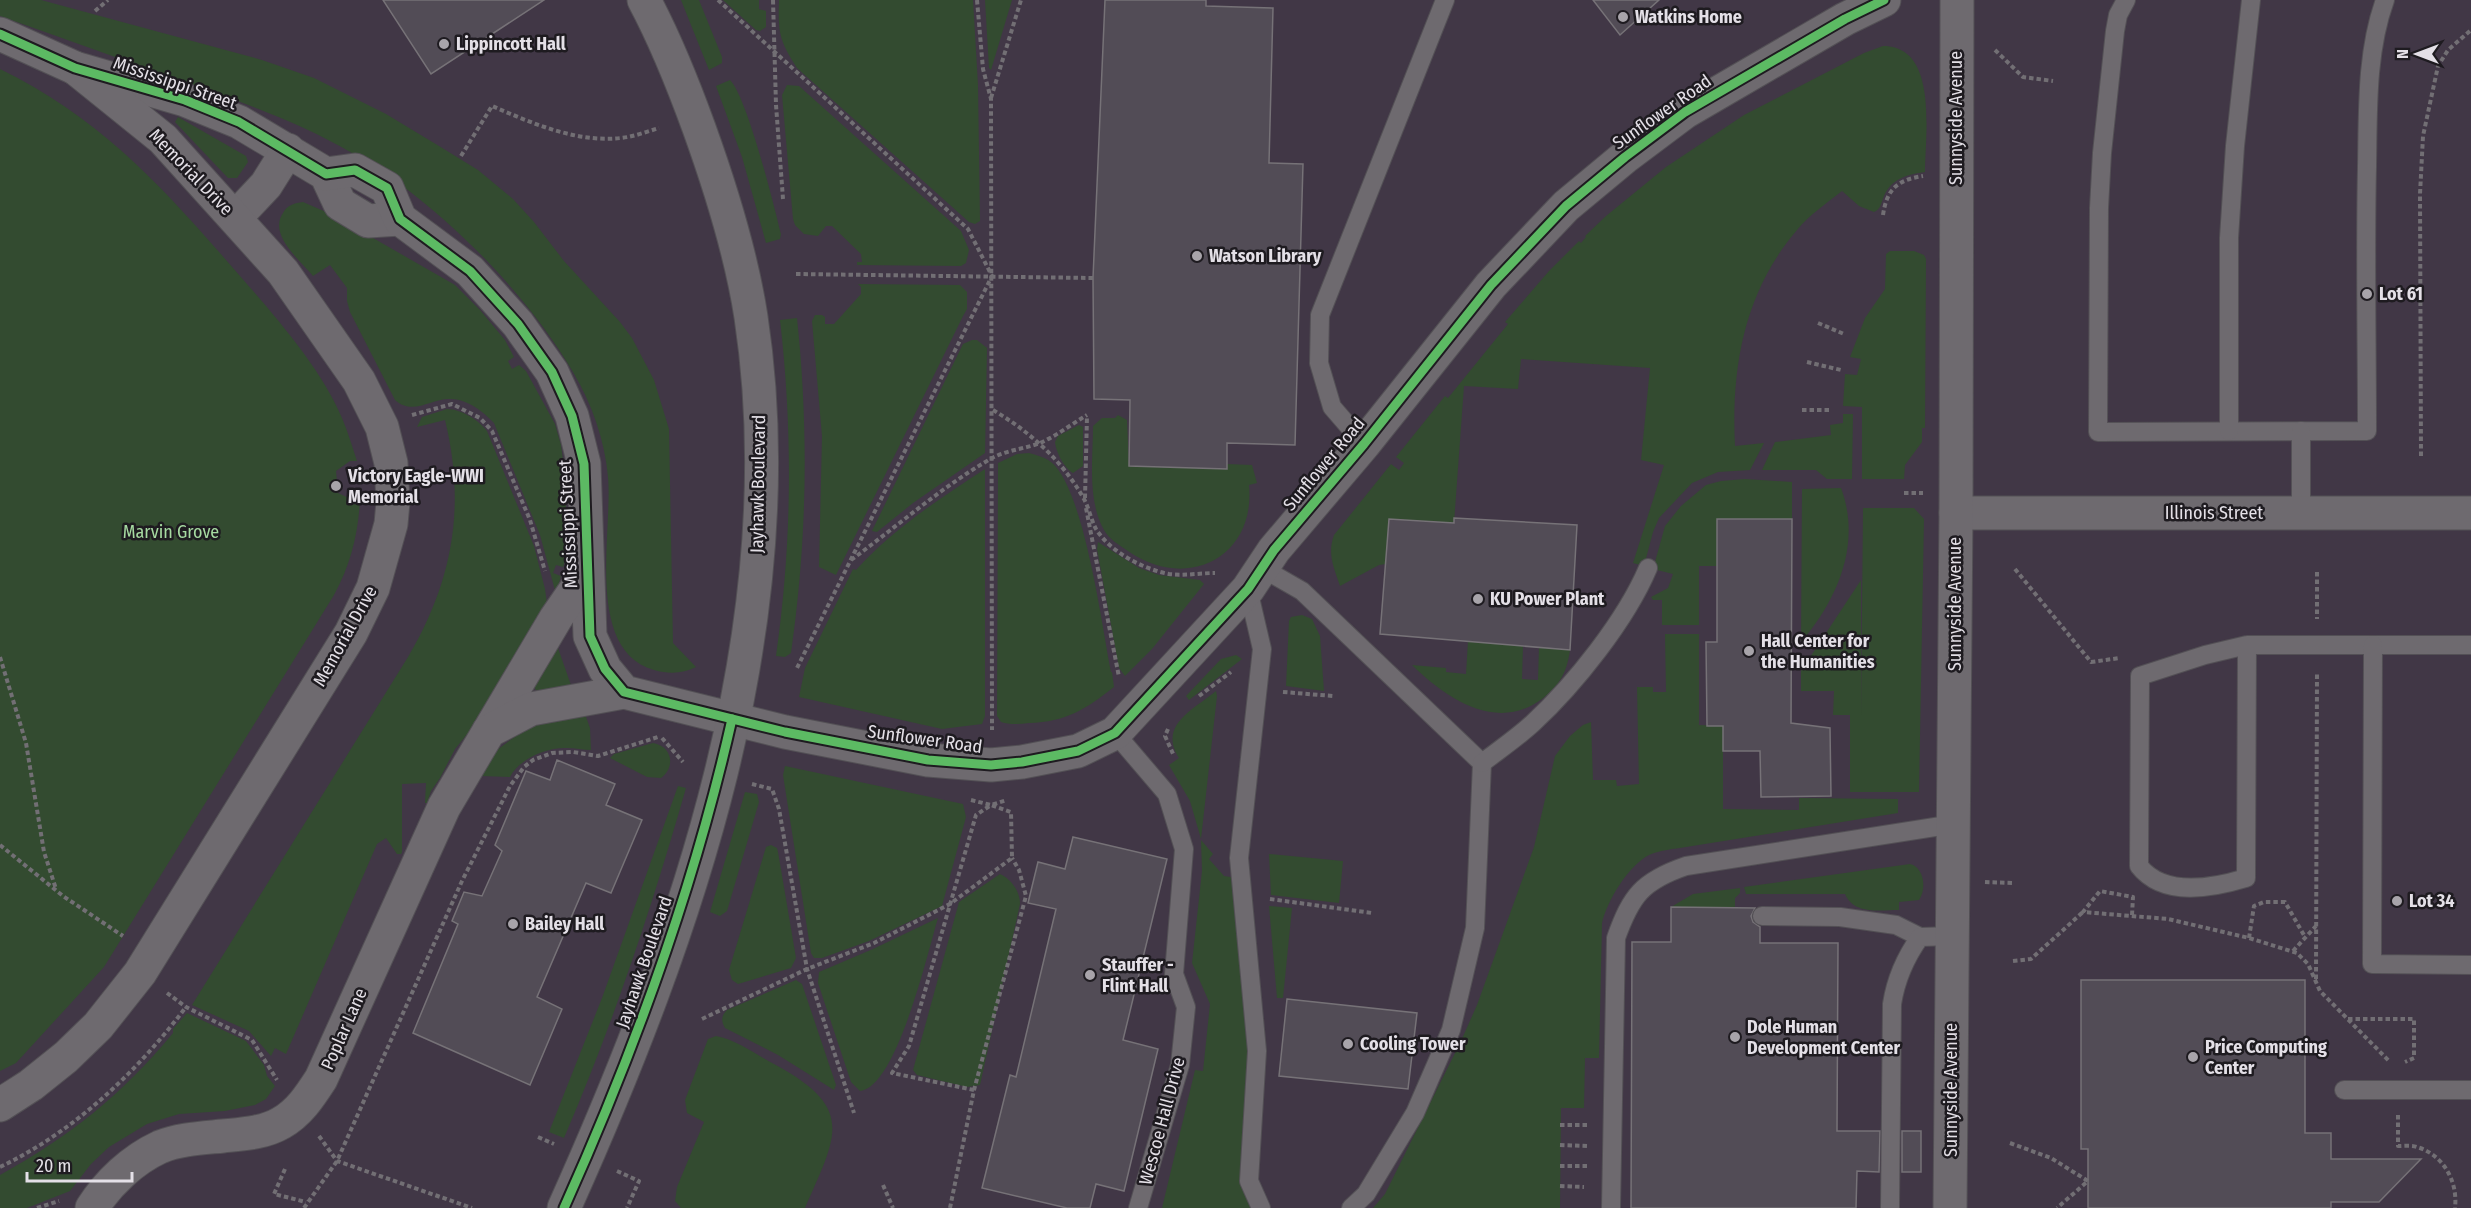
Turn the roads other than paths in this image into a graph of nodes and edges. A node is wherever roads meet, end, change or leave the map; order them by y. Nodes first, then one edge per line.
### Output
1 (644, 0) edge
2 (1445, 0) edge
3 (1884, 0) edge
4 (1957, 0) edge
5 (2126, 0) edge
6 (2250, 0) edge
7 (2385, 0) edge
8 (0, 34) edge
9 (75, 68) junction
10 (288, 150) junction
11 (235, 218) junction
12 (2229, 431) junction
13 (2301, 431) junction
14 (1364, 444) junction
15 (1956, 513) junction
16 (2301, 513) junction
17 (2471, 513) edge
18 (1648, 568) dead end
19 (587, 573) junction
20 (1255, 578) junction
21 (2247, 645) junction
22 (2373, 645) junction
23 (2471, 645) edge
24 (624, 692) junction
25 (732, 719) junction
26 (489, 731) junction
27 (1115, 733) junction
28 (1482, 763) junction
29 (1954, 824) junction
30 (1762, 916) dead end
31 (1953, 936) junction
32 (1920, 937) junction
33 (2471, 965) edge
34 (2344, 1090) dead end
35 (2471, 1090) edge
36 (0, 1105) edge
37 (92, 1208) edge
38 (564, 1208) edge
39 (1138, 1208) edge
40 (1261, 1208) edge
41 (1351, 1208) edge
42 (1611, 1208) edge
43 (1890, 1208) edge
44 (1950, 1208) edge

1 - 25 street, Jayhawk Boulevard
2 - 14 lane
3 - 14 street, Sunflower Road
4 - 15 street, Sunnyside Avenue
5 - 12 lane
6 - 12 lane
7 - 13 lane
8 - 9 street, Mississippi Street
9 - 10 street, Mississippi Street
9 - 11 street, Memorial Drive
10 - 11 street
10 - 19 street, Mississippi Street
11 - 36 street, Memorial Drive
12 - 13 lane
13 - 16 lane
14 - 20 street, Sunflower Road
15 - 16 street, Illinois Street
15 - 29 street, Sunnyside Avenue
16 - 17 street, Illinois Street
18 - 28 lane
19 - 24 street, Mississippi Street
19 - 26 street, Poplar Lane
20 - 27 street, Sunflower Road
20 - 28 lane
20 - 40 lane
21 - 21 lane
21 - 22 lane
22 - 23 lane
22 - 33 lane
24 - 25 street
24 - 26 street
25 - 27 street, Sunflower Road
25 - 38 street, Jayhawk Boulevard
26 - 37 street, Poplar Lane
27 - 39 lane, Wescoe Hall Drive
28 - 41 lane
29 - 31 street, Sunnyside Avenue
29 - 42 lane
30 - 32 lane
31 - 32 lane
31 - 44 street, Sunnyside Avenue
32 - 43 lane
34 - 35 lane

